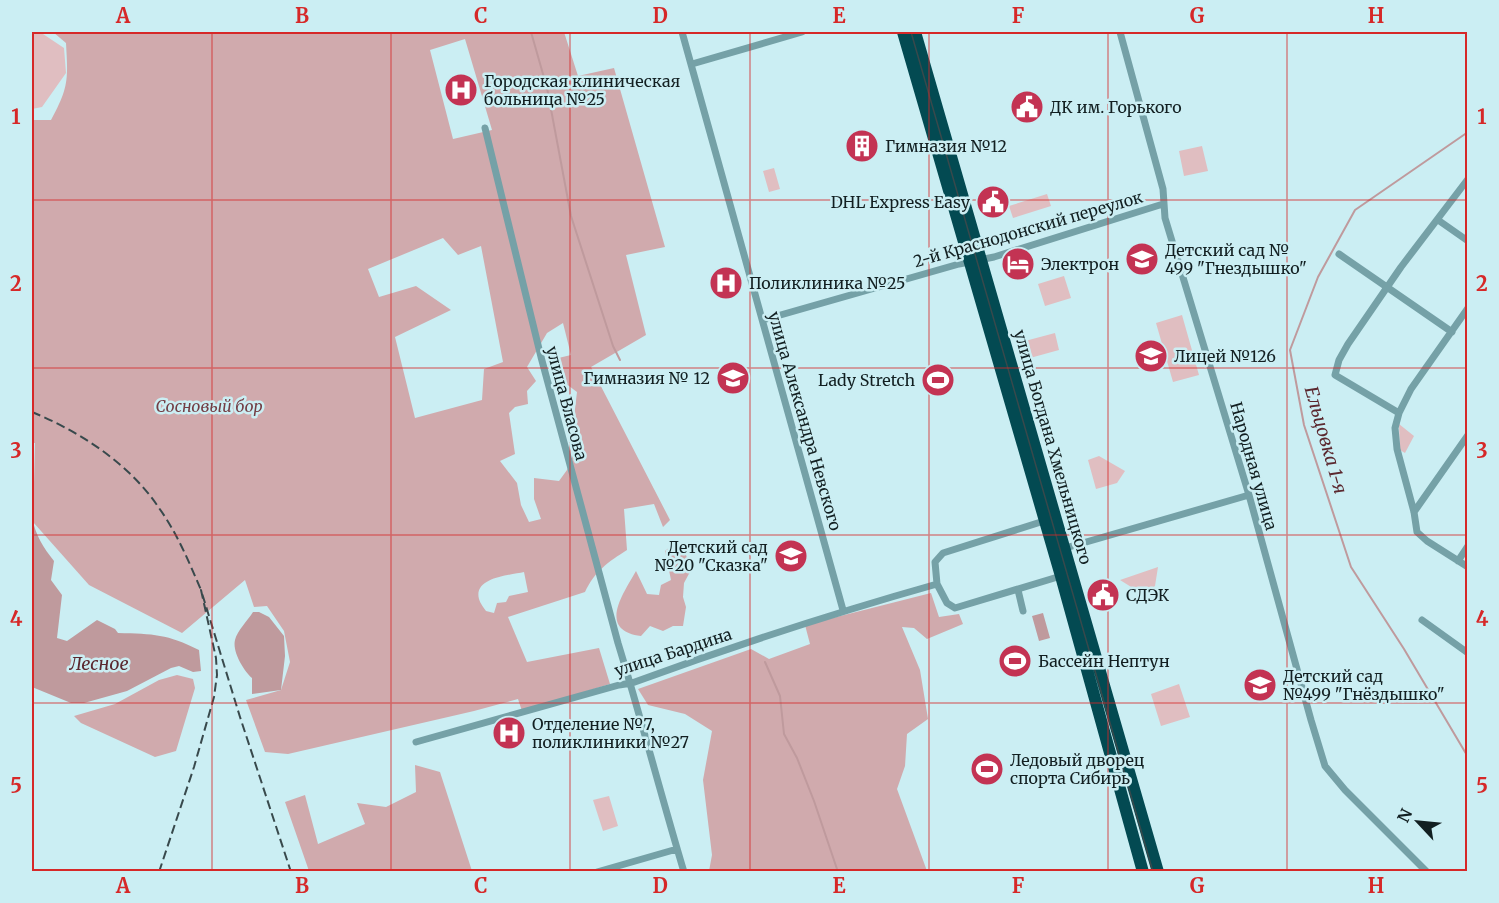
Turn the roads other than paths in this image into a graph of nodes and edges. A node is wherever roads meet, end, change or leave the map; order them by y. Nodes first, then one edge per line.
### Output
1 (682, 32) edge
2 (802, 32) edge
3 (903, 32) edge
4 (915, 32) edge
5 (1120, 32) edge
6 (692, 64) junction
7 (485, 129) dead end
8 (1467, 179) edge
9 (1163, 204) junction
10 (1438, 220) junction
11 (1467, 241) edge
12 (1339, 254) dead end
13 (982, 259) junction
14 (969, 261) junction
15 (1387, 287) junction
16 (1467, 308) edge
17 (763, 320) junction
18 (1452, 332) junction
19 (1399, 413) junction
20 (1467, 435) edge
21 (1249, 495) junction
22 (1414, 512) junction
23 (1044, 521) junction
24 (1467, 546) edge
25 (1060, 549) junction
26 (1458, 561) junction
27 (1467, 567) edge
28 (1061, 576) junction
29 (938, 584) junction
30 (1018, 590) junction
31 (843, 610) junction
32 (1023, 611) dead end
33 (1422, 620) dead end
34 (1467, 653) edge
35 (632, 683) junction
36 (416, 742) dead end
37 (677, 849) junction
38 (597, 872) edge
39 (684, 872) edge
40 (1143, 872) edge
41 (1158, 872) edge
42 (1427, 872) edge

1 - 6 street, улица Александра Невского
2 - 6 street
3 - 14 highway, улица Богдана Хмельницкого
4 - 13 highway, улица Богдана Хмельницкого
5 - 9 street, Народная улица
6 - 17 street, улица Александра Невского
7 - 35 street, улица Власова
8 - 10 street
9 - 13 street, 2-й Краснодонский переулок
9 - 21 street, Народная улица
10 - 11 street
10 - 15 street
12 - 15 street
13 - 14 street, 2-й Краснодонский переулок
13 - 25 highway, улица Богдана Хмельницкого
14 - 17 street, 2-й Краснодонский переулок
14 - 23 highway, улица Богдана Хмельницкого
15 - 18 street
15 - 19 street
16 - 18 street
17 - 31 street, улица Александра Невского
18 - 19 street
19 - 22 street
20 - 22 street
21 - 25 street
21 - 42 street, Народная улица
22 - 26 street
23 - 25 highway, улица Богдана Хмельницкого
23 - 29 street
24 - 26 street
25 - 28 highway, улица Богдана Хмельницкого
25 - 41 highway, улица Богдана Хмельницкого
26 - 27 street
28 - 30 street
28 - 40 highway, улица Богдана Хмельницкого
29 - 30 street
29 - 31 street, улица Бардина
30 - 32 street
31 - 35 street, улица Бардина
33 - 34 street
35 - 36 street, улица Бардина
35 - 37 street, улица Власова
37 - 38 street
37 - 39 street, улица Власова

